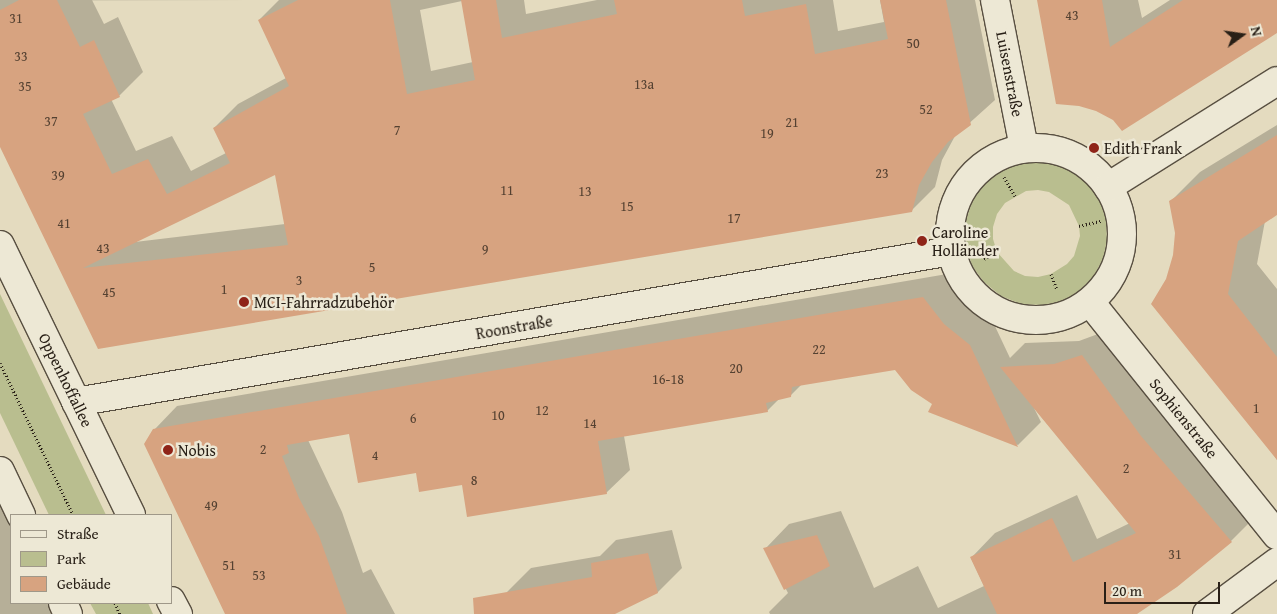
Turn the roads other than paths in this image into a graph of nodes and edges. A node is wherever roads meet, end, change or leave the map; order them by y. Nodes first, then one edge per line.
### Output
1 (996, 0) edge
2 (1277, 81) edge
3 (1024, 148) junction
4 (1108, 187) junction
5 (0, 245) edge
6 (951, 251) junction
7 (1090, 302) junction
8 (76, 402) junction
9 (0, 471) edge
10 (21, 514) edge
11 (130, 514) edge
12 (1277, 534) edge
13 (1277, 562) edge
14 (172, 603) edge
15 (178, 614) edge
16 (1207, 614) edge

1 - 3 street, Luisenstraße
2 - 4 street
3 - 4 street
3 - 6 street
4 - 7 street
5 - 8 street, Oppenhoffallee
6 - 7 street
6 - 8 street, Roonstraße
7 - 12 street, Sophienstraße
8 - 11 street, Oppenhoffallee
9 - 10 street
13 - 16 street
14 - 15 street

